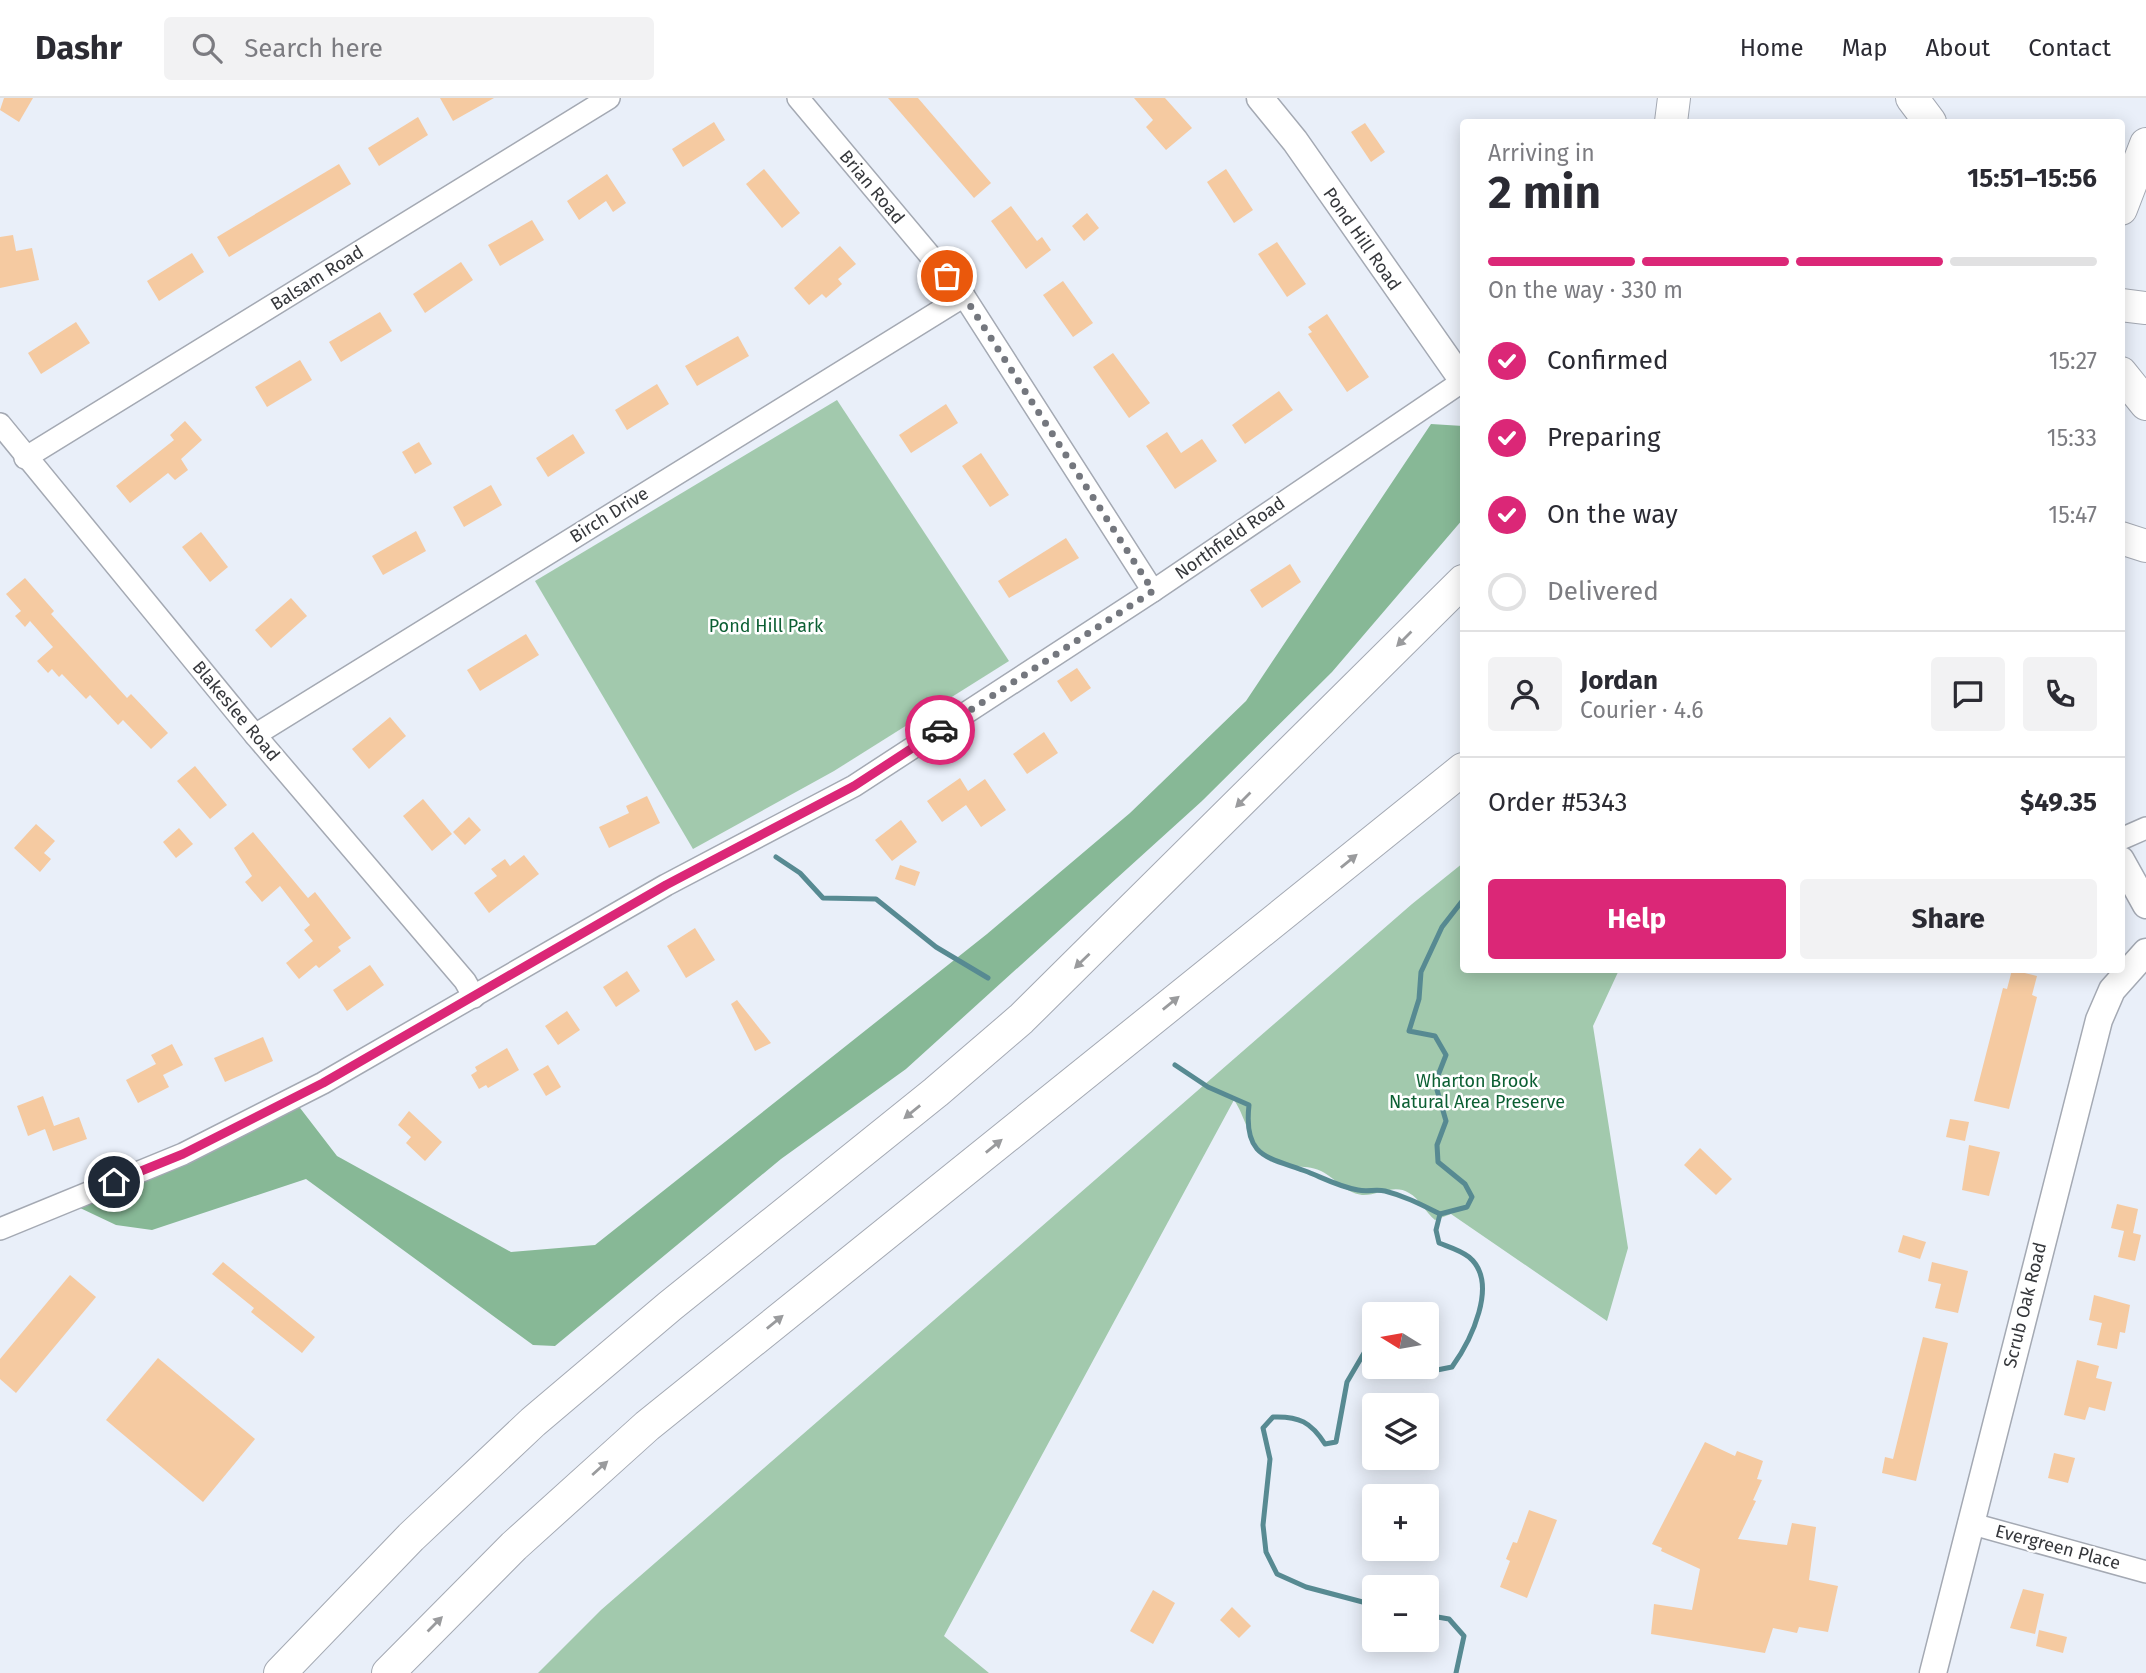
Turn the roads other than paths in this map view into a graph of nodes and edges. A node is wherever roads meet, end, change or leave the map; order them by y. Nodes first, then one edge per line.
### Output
1 (609, 98) edge
2 (798, 98) edge
3 (1260, 98) edge
4 (1674, 98) edge
5 (1912, 98) edge
6 (1671, 119) edge
7 (1928, 119) edge
8 (2146, 144) edge
9 (2125, 199) edge
10 (964, 296) junction
11 (2125, 305) edge
12 (2146, 307) edge
13 (1460, 377) edge
14 (2125, 378) edge
15 (1460, 383) edge
16 (2146, 404) edge
17 (0, 424) edge
18 (25, 458) junction
19 (2125, 539) edge
20 (2146, 545) edge
21 (1459, 583) edge
22 (1153, 591) junction
23 (255, 735) junction
24 (1460, 771) edge
25 (2146, 828) edge
26 (2125, 837) edge
27 (2125, 867) edge
28 (2146, 905) edge
29 (2146, 952) edge
30 (474, 997) junction
31 (0, 1229) edge
32 (1969, 1523) junction
33 (2146, 1572) edge
34 (280, 1673) edge
35 (388, 1673) edge
36 (1933, 1673) edge

1 - 18 street, Balsam Road
2 - 10 street, Brian Road
3 - 13 main road, Pond Hill Road
4 - 6 highway
5 - 7 highway
8 - 9 highway
10 - 22 street, Brian Road
10 - 23 street, Birch Drive
11 - 12 highway
14 - 16 highway
15 - 22 street, Northfield Road
17 - 18 street, Blakeslee Road
18 - 23 street, Blakeslee Road
19 - 20 highway
21 -> 34 highway
22 - 30 street, Northfield Road
23 - 30 street, Blakeslee Road
35 -> 24 highway
25 - 26 street
27 - 28 main road
29 - 32 main road, Scrub Oak Road
30 - 31 street, Northfield Road
32 - 33 street, Evergreen Place
32 - 36 main road, Scrub Oak Road

